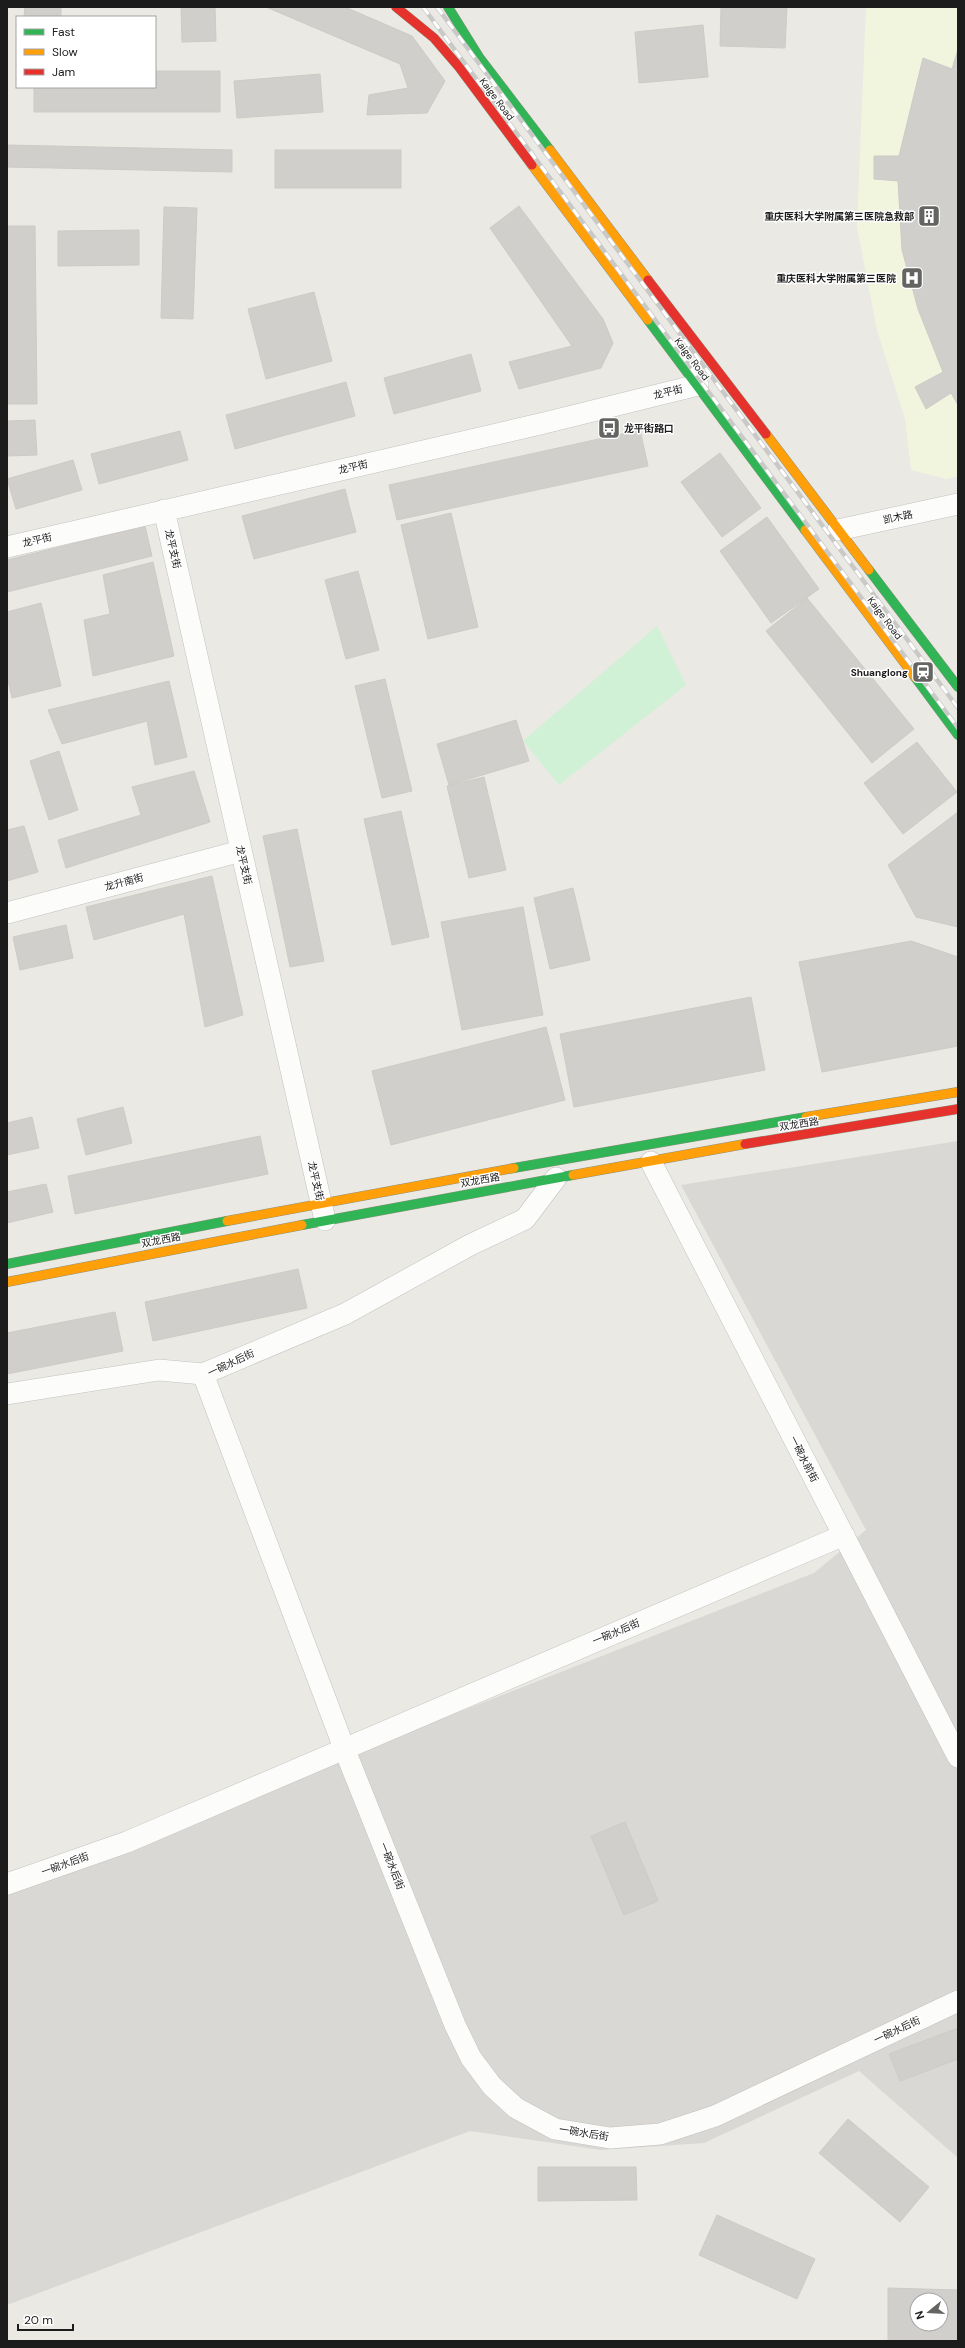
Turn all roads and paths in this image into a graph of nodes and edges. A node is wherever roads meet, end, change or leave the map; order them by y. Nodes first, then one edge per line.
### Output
1 (396, 7) edge
2 (448, 7) edge
3 (698, 385) junction
4 (958, 504) edge
5 (164, 510) junction
6 (838, 530) junction
7 (7, 547) edge
8 (958, 687) edge
9 (958, 735) edge
10 (241, 851) junction
11 (7, 913) edge
12 (958, 1092) edge
13 (958, 1109) edge
14 (651, 1162) junction
15 (556, 1178) junction
16 (323, 1211) junction
17 (7, 1264) edge
18 (7, 1282) edge
19 (203, 1374) junction
20 (7, 1394) edge
21 (844, 1535) junction
22 (344, 1748) junction
23 (958, 1757) edge
24 (7, 1884) edge
25 (958, 2001) edge

1 - 3 main road, Kaige Road
2 - 6 main road, Kaige Road
3 - 5 street, 龙平街
3 - 9 main road, Kaige Road
4 - 6 street, 凯木路
5 - 7 street, 龙平街
5 - 10 street, 龙平支街
6 - 8 main road, Kaige Road
10 - 11 street, 龙升南街
10 - 16 street, 龙平支街
12 - 16 main road, 双龙西路
13 - 14 main road, 双龙西路
14 - 15 main road, 双龙西路
14 - 21 street, 一碗水前街
15 - 16 main road, 双龙西路
15 - 19 street, 一碗水后街
16 - 17 main road, 双龙西路
16 - 18 main road, 双龙西路
19 - 20 street
19 - 22 street, 一碗水后街
21 - 22 street, 一碗水后街
21 - 23 street, 一碗水前街
22 - 24 street, 一碗水后街
22 - 25 street, 一碗水后街

